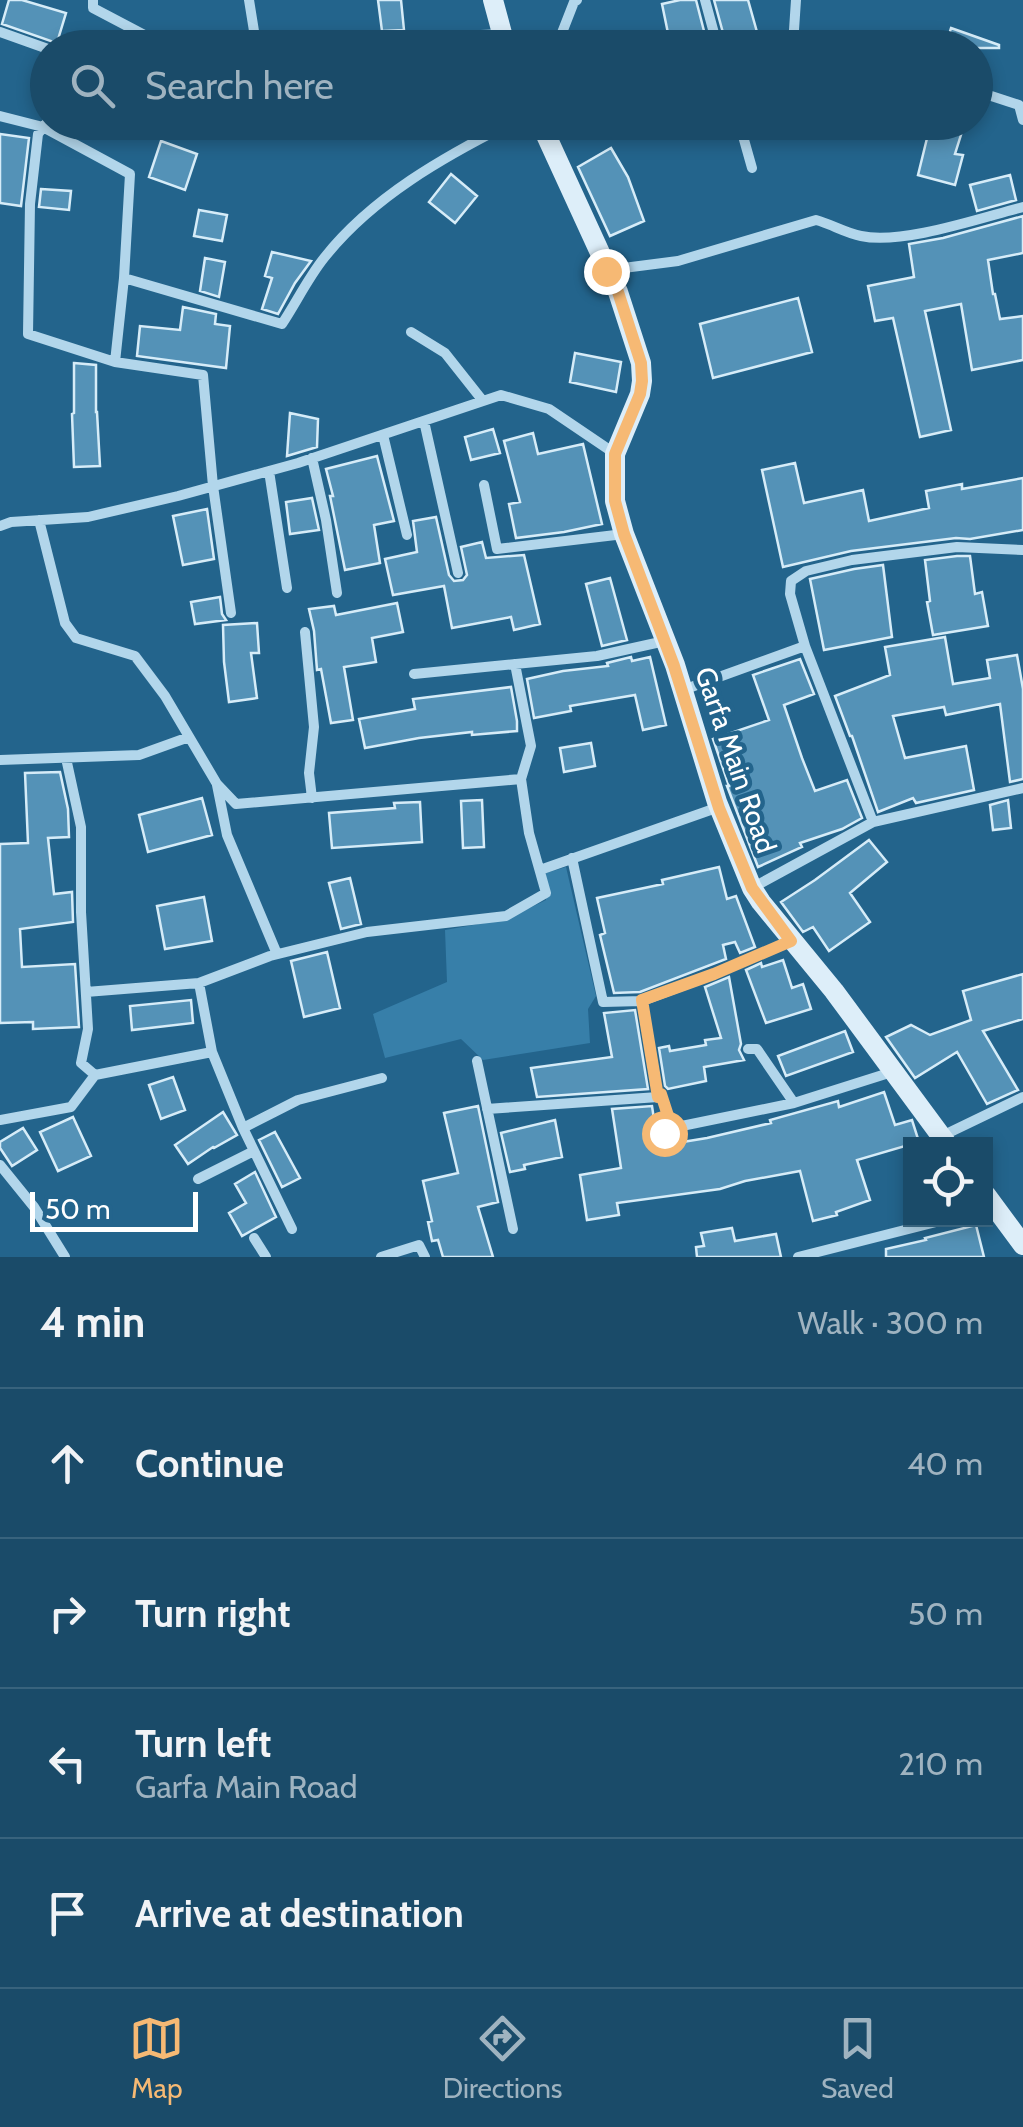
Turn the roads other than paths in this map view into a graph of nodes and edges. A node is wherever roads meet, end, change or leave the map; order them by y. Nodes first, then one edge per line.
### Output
1 (93, 0) edge
2 (249, 0) edge
3 (493, 0) edge
4 (577, 0) edge
5 (705, 0) edge
6 (796, 0) edge
7 (135, 30) edge
8 (254, 30) edge
9 (501, 30) edge
10 (563, 30) edge
11 (713, 30) edge
12 (795, 30) edge
13 (0, 32) edge
14 (30, 43) edge
15 (993, 97) edge
16 (0, 116) edge
17 (1023, 120) edge
18 (30, 121) edge
19 (37, 140) edge
20 (72, 140) edge
21 (477, 140) edge
22 (548, 140) edge
23 (745, 140) edge
24 (752, 168) dead end
25 (1023, 206) edge
26 (606, 271) junction
27 (124, 278) junction
28 (411, 332) dead end
29 (115, 362) junction
30 (484, 401) junction
31 (424, 421) junction
32 (383, 435) junction
33 (615, 454) junction
34 (312, 458) junction
35 (268, 471) junction
36 (484, 485) dead end
37 (213, 486) junction
38 (39, 520) junction
39 (0, 526) edge
40 (624, 534) junction
41 (408, 535) dead end
42 (1023, 550) edge
43 (458, 573) dead end
44 (287, 588) dead end
45 (337, 593) dead end
46 (232, 613) dead end
47 (305, 632) dead end
48 (665, 641) junction
49 (805, 646) junction
50 (515, 664) junction
51 (414, 674) dead end
52 (681, 690) junction
53 (189, 737) junction
54 (66, 758) junction
55 (0, 760) edge
56 (522, 779) junction
57 (217, 784) junction
58 (1023, 788) edge
59 (312, 798) junction
60 (719, 808) junction
61 (873, 822) junction
62 (572, 858) junction
63 (540, 870) junction
64 (752, 888) junction
65 (791, 941) junction
66 (278, 954) junction
67 (199, 983) junction
68 (86, 992) junction
69 (642, 1000) junction
70 (748, 1049) dead end
71 (212, 1052) junction
72 (477, 1061) dead end
73 (892, 1072) junction
74 (95, 1075) junction
75 (382, 1078) dead end
76 (658, 1097) junction
77 (1023, 1097) edge
78 (794, 1103) junction
79 (487, 1109) junction
80 (0, 1120) edge
81 (243, 1128) junction
82 (941, 1137) edge
83 (951, 1137) edge
84 (254, 1151) junction
85 (0, 1165) edge
86 (198, 1179) dead end
87 (993, 1208) edge
88 (916, 1227) edge
89 (292, 1229) dead end
90 (512, 1229) dead end
91 (254, 1238) dead end
92 (1023, 1245) edge
93 (65, 1257) edge
94 (266, 1257) edge
95 (381, 1257) edge
96 (425, 1257) edge
97 (798, 1257) edge

1 - 7 street
2 - 8 street
3 - 9 main road
4 - 10 street
5 - 11 street
6 - 12 street
13 - 14 street
15 - 17 street
16 - 18 street
19 - 29 street
20 - 27 street
21 - 27 street
22 - 26 main road, Garfa Main Road
23 - 24 street
25 - 26 street
26 - 33 main road, Garfa Main Road
27 - 29 street
28 - 30 street
29 - 37 street
30 - 31 street
30 - 33 street
31 - 32 street
31 - 43 street
32 - 34 street
32 - 41 street
33 - 40 main road, Garfa Main Road
34 - 35 street
34 - 45 street
35 - 37 street
35 - 44 street
36 - 40 street
37 - 38 street
37 - 46 street
38 - 39 street
38 - 53 street
40 - 48 main road, Garfa Main Road
42 - 49 street
47 - 59 street
48 - 50 street
48 - 52 main road, Garfa Main Road
49 - 52 street
49 - 61 street
50 - 51 street
50 - 56 street
52 - 60 main road, Garfa Main Road
53 - 54 street
53 - 57 street
54 - 55 street
54 - 68 street
56 - 59 street
56 - 63 street
57 - 59 street
57 - 66 street
58 - 61 street
60 - 62 street
60 - 64 main road, Garfa Main Road
61 - 64 street
62 - 63 street
62 - 69 street
63 - 66 street
64 - 65 main road, Garfa Main Road
65 - 69 street
65 - 73 main road, Garfa Main Road
66 - 67 street
67 - 68 street
67 - 71 street
68 - 74 street
69 - 76 street
70 - 78 street
71 - 74 street
71 - 81 street
72 - 79 street
73 - 78 street
73 - 82 main road, Garfa Main Road
74 - 80 street
75 - 81 street
76 - 78 street
76 - 79 street
77 - 83 street
79 - 90 street
81 - 84 street
84 - 86 street
84 - 89 street
85 - 93 street
87 - 92 main road
88 - 97 street
91 - 94 street
95 - 96 street

